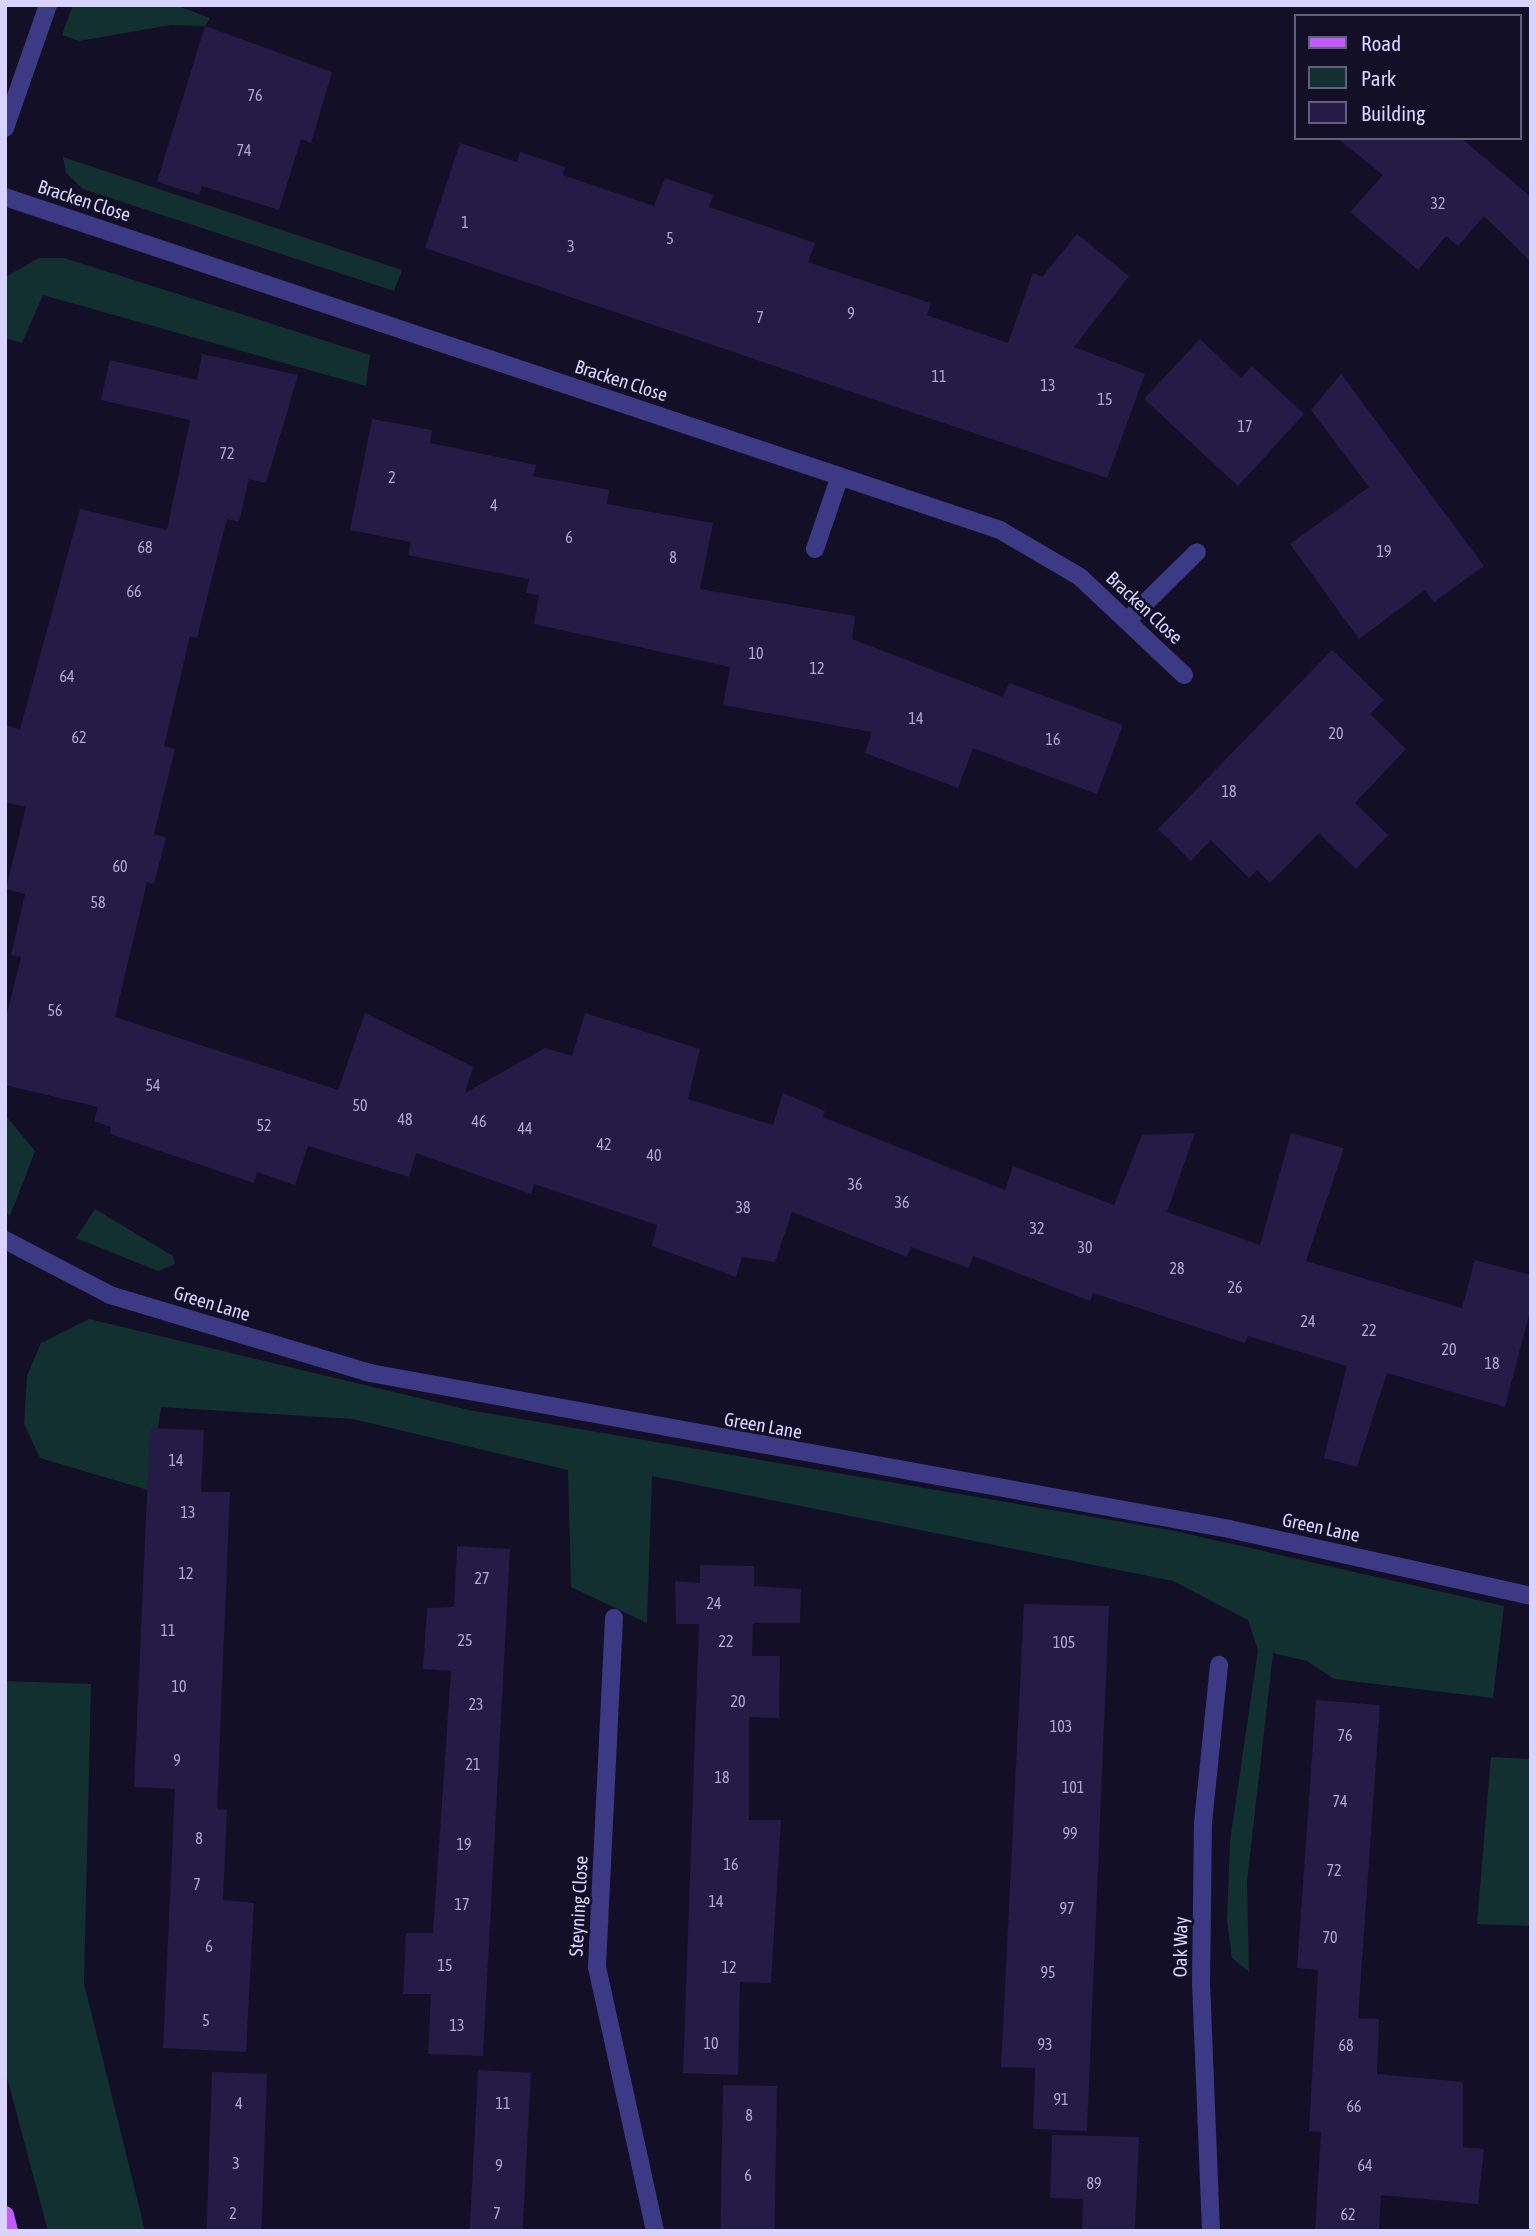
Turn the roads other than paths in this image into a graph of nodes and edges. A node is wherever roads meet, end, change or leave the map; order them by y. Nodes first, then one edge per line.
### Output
1 (48, 5) edge
2 (5, 128) edge
3 (5, 197) edge
4 (840, 476) junction
5 (815, 549) dead end
6 (1198, 552) dead end
7 (1127, 621) junction
8 (1184, 675) dead end
9 (5, 1240) edge
10 (1531, 1596) edge
11 (614, 1618) dead end
12 (1219, 1665) dead end
13 (5, 2215) edge
14 (9, 2231) edge
15 (655, 2231) edge
16 (1211, 2231) edge

1 - 2 street
3 - 4 street, Bracken Close
4 - 5 street
4 - 7 street, Bracken Close
6 - 7 street
7 - 8 street, Bracken Close
9 - 10 street, Green Lane
11 - 15 street, Steyning Close
12 - 16 street, Oak Way
13 - 14 main road

